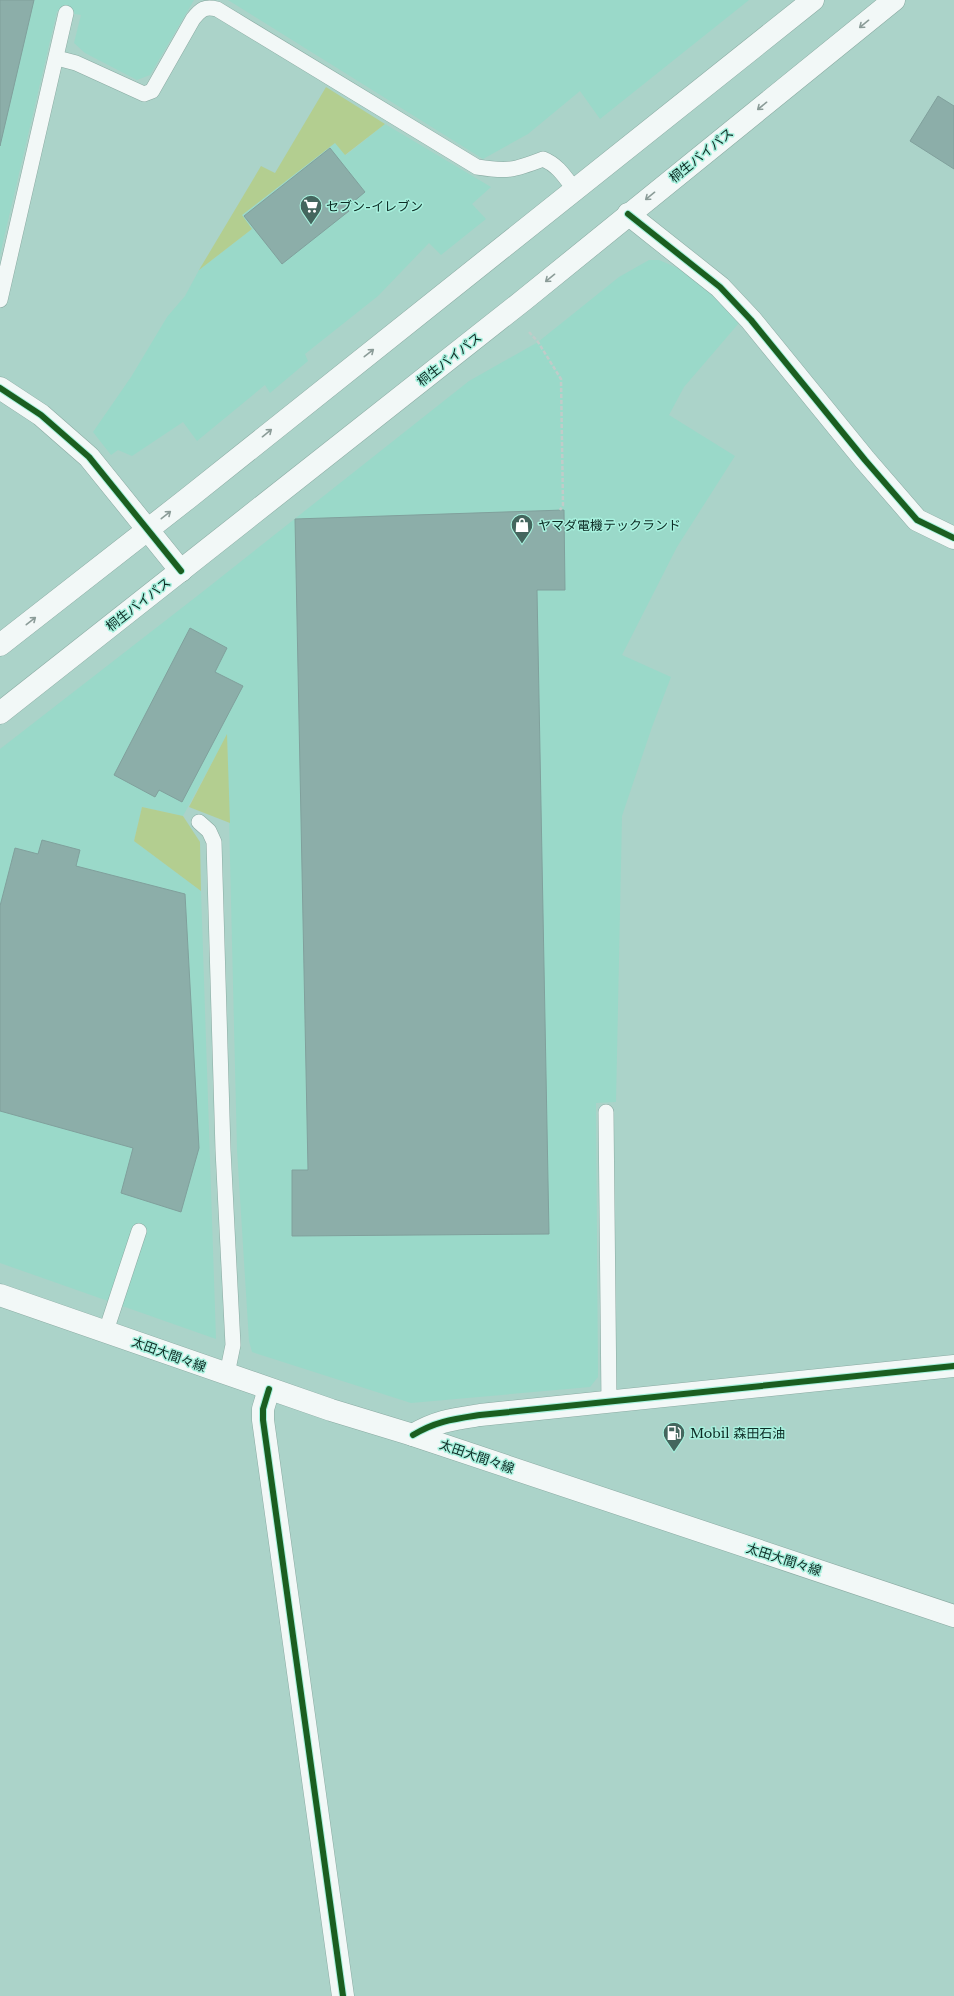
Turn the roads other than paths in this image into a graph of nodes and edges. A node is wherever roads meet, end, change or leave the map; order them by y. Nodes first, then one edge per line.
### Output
1 (813, 0) edge
2 (894, 0) edge
3 (66, 13) dead end
4 (56, 58) junction
5 (574, 189) junction
6 (628, 214) junction
7 (0, 300) edge
8 (0, 388) edge
9 (148, 529) junction
10 (954, 538) edge
11 (181, 571) junction
12 (0, 645) edge
13 (0, 713) edge
14 (198, 822) dead end
15 (606, 1112) dead end
16 (140, 1231) dead end
17 (0, 1295) edge
18 (106, 1331) junction
19 (954, 1366) edge
20 (227, 1374) junction
21 (269, 1389) junction
22 (609, 1402) junction
23 (413, 1434) junction
24 (954, 1616) edge
25 (344, 1996) edge

1 - 5 main road
2 -> 6 main road, 桐生バイパス
3 - 4 lane
4 - 5 lane
4 - 7 lane
9 -> 5 main road
6 - 10 main road
6 -> 11 main road, 桐生バイパス
8 - 9 main road
9 - 11 main road
12 -> 9 main road
11 - 13 main road, 桐生バイパス
14 - 20 lane
15 - 22 lane
16 - 18 lane
17 - 18 main road, 太田大間々線
18 - 20 main road, 太田大間々線
19 - 22 main road
20 - 21 main road, 太田大間々線
21 - 23 main road, 太田大間々線
21 - 25 main road
22 - 23 main road
23 - 24 main road, 太田大間々線

